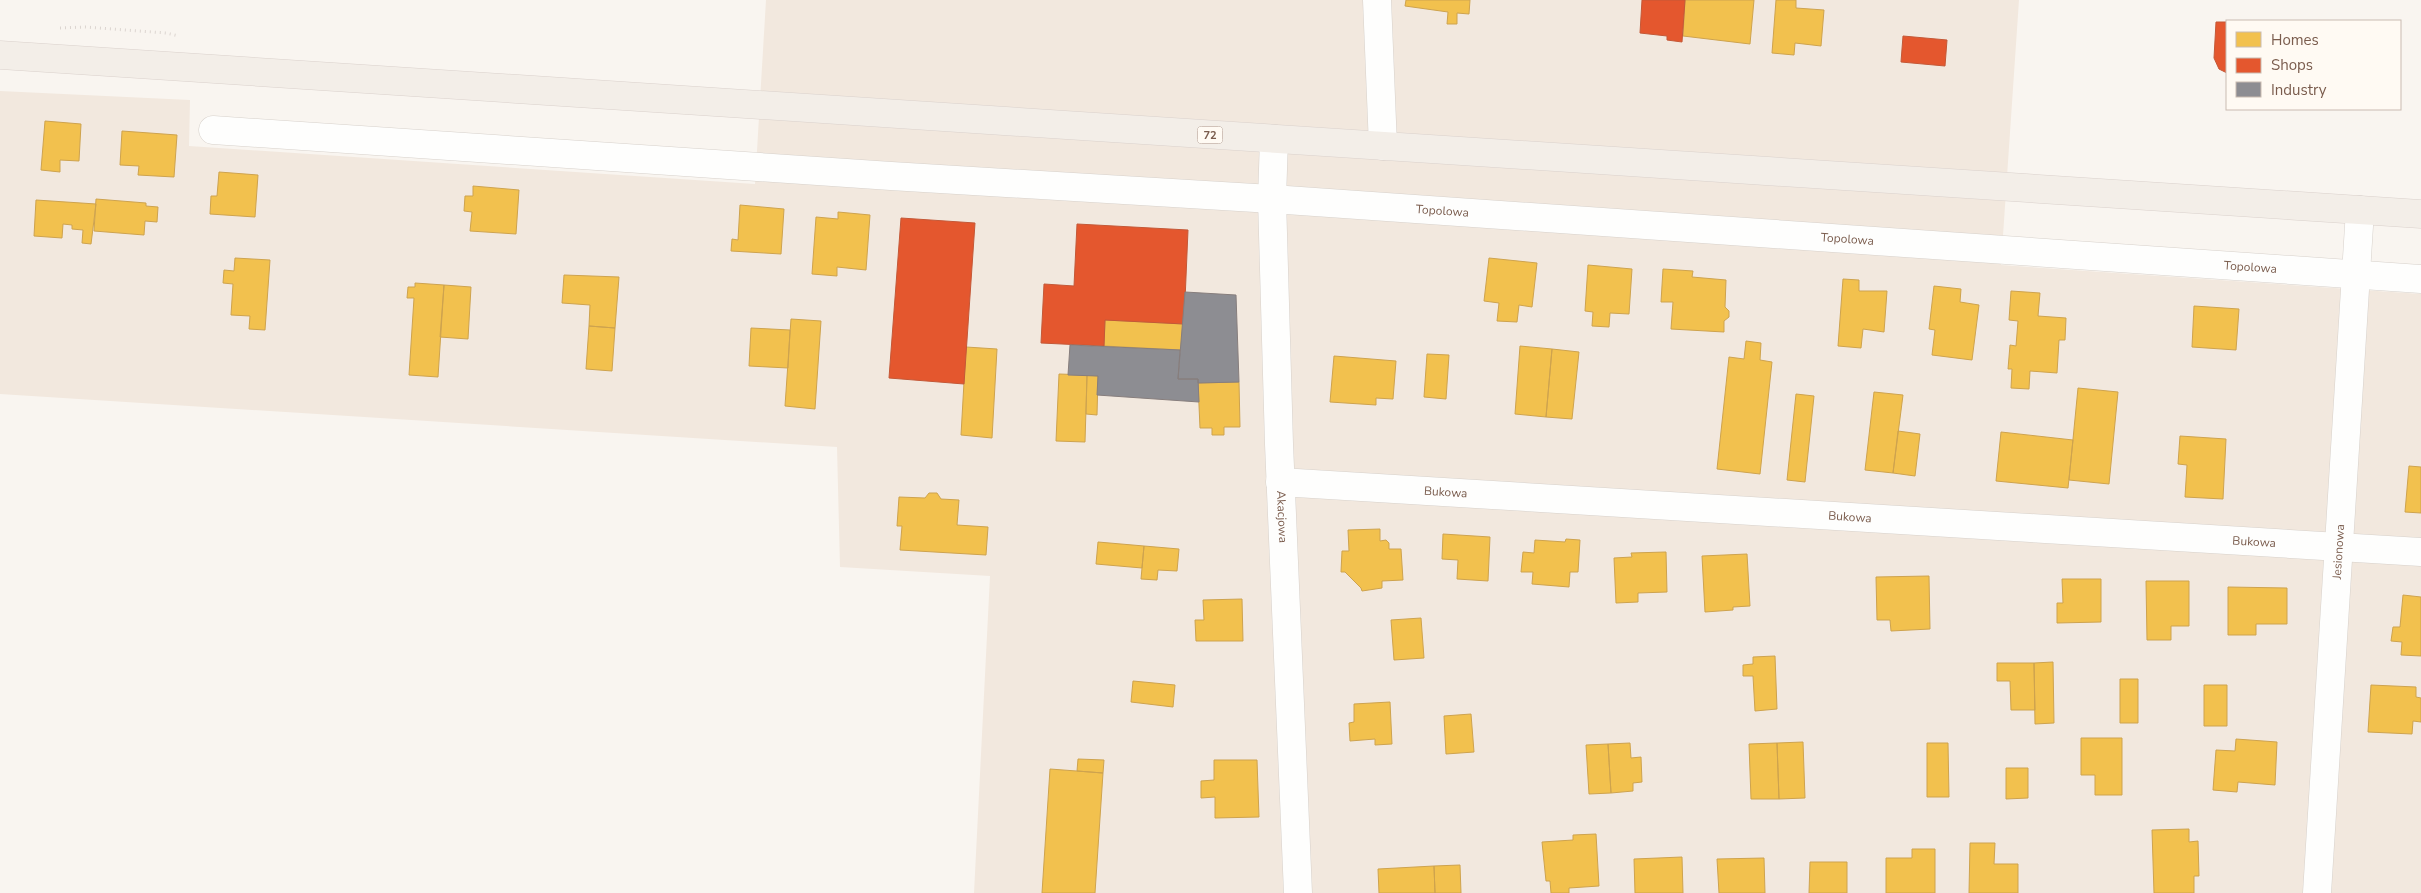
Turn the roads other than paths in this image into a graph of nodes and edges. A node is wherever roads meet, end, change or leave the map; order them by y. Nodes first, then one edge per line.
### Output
1 (1376, 0) edge
2 (0, 55) edge
3 (213, 130) dead end
4 (1274, 139) junction
5 (1383, 146) junction
6 (1272, 199) junction
7 (2360, 210) junction
8 (2421, 214) edge
9 (2356, 274) junction
10 (2421, 279) edge
11 (1280, 482) junction
12 (2339, 546) junction
13 (2421, 552) edge
14 (1298, 893) edge
15 (2317, 893) edge

1 - 5 street
2 - 4 main road, 72
3 - 6 street, Topolowa
4 - 5 main road, 72
4 - 6 street, Akacjowa
5 - 7 main road, 72
6 - 9 street, Topolowa
6 - 11 street, Akacjowa
7 - 8 main road, 72
7 - 9 street, Jesionowa
9 - 10 street, Topolowa
9 - 12 street, Jesionowa
11 - 12 street, Bukowa
11 - 14 street, Akacjowa
12 - 13 street, Bukowa
12 - 15 street, Jesionowa

